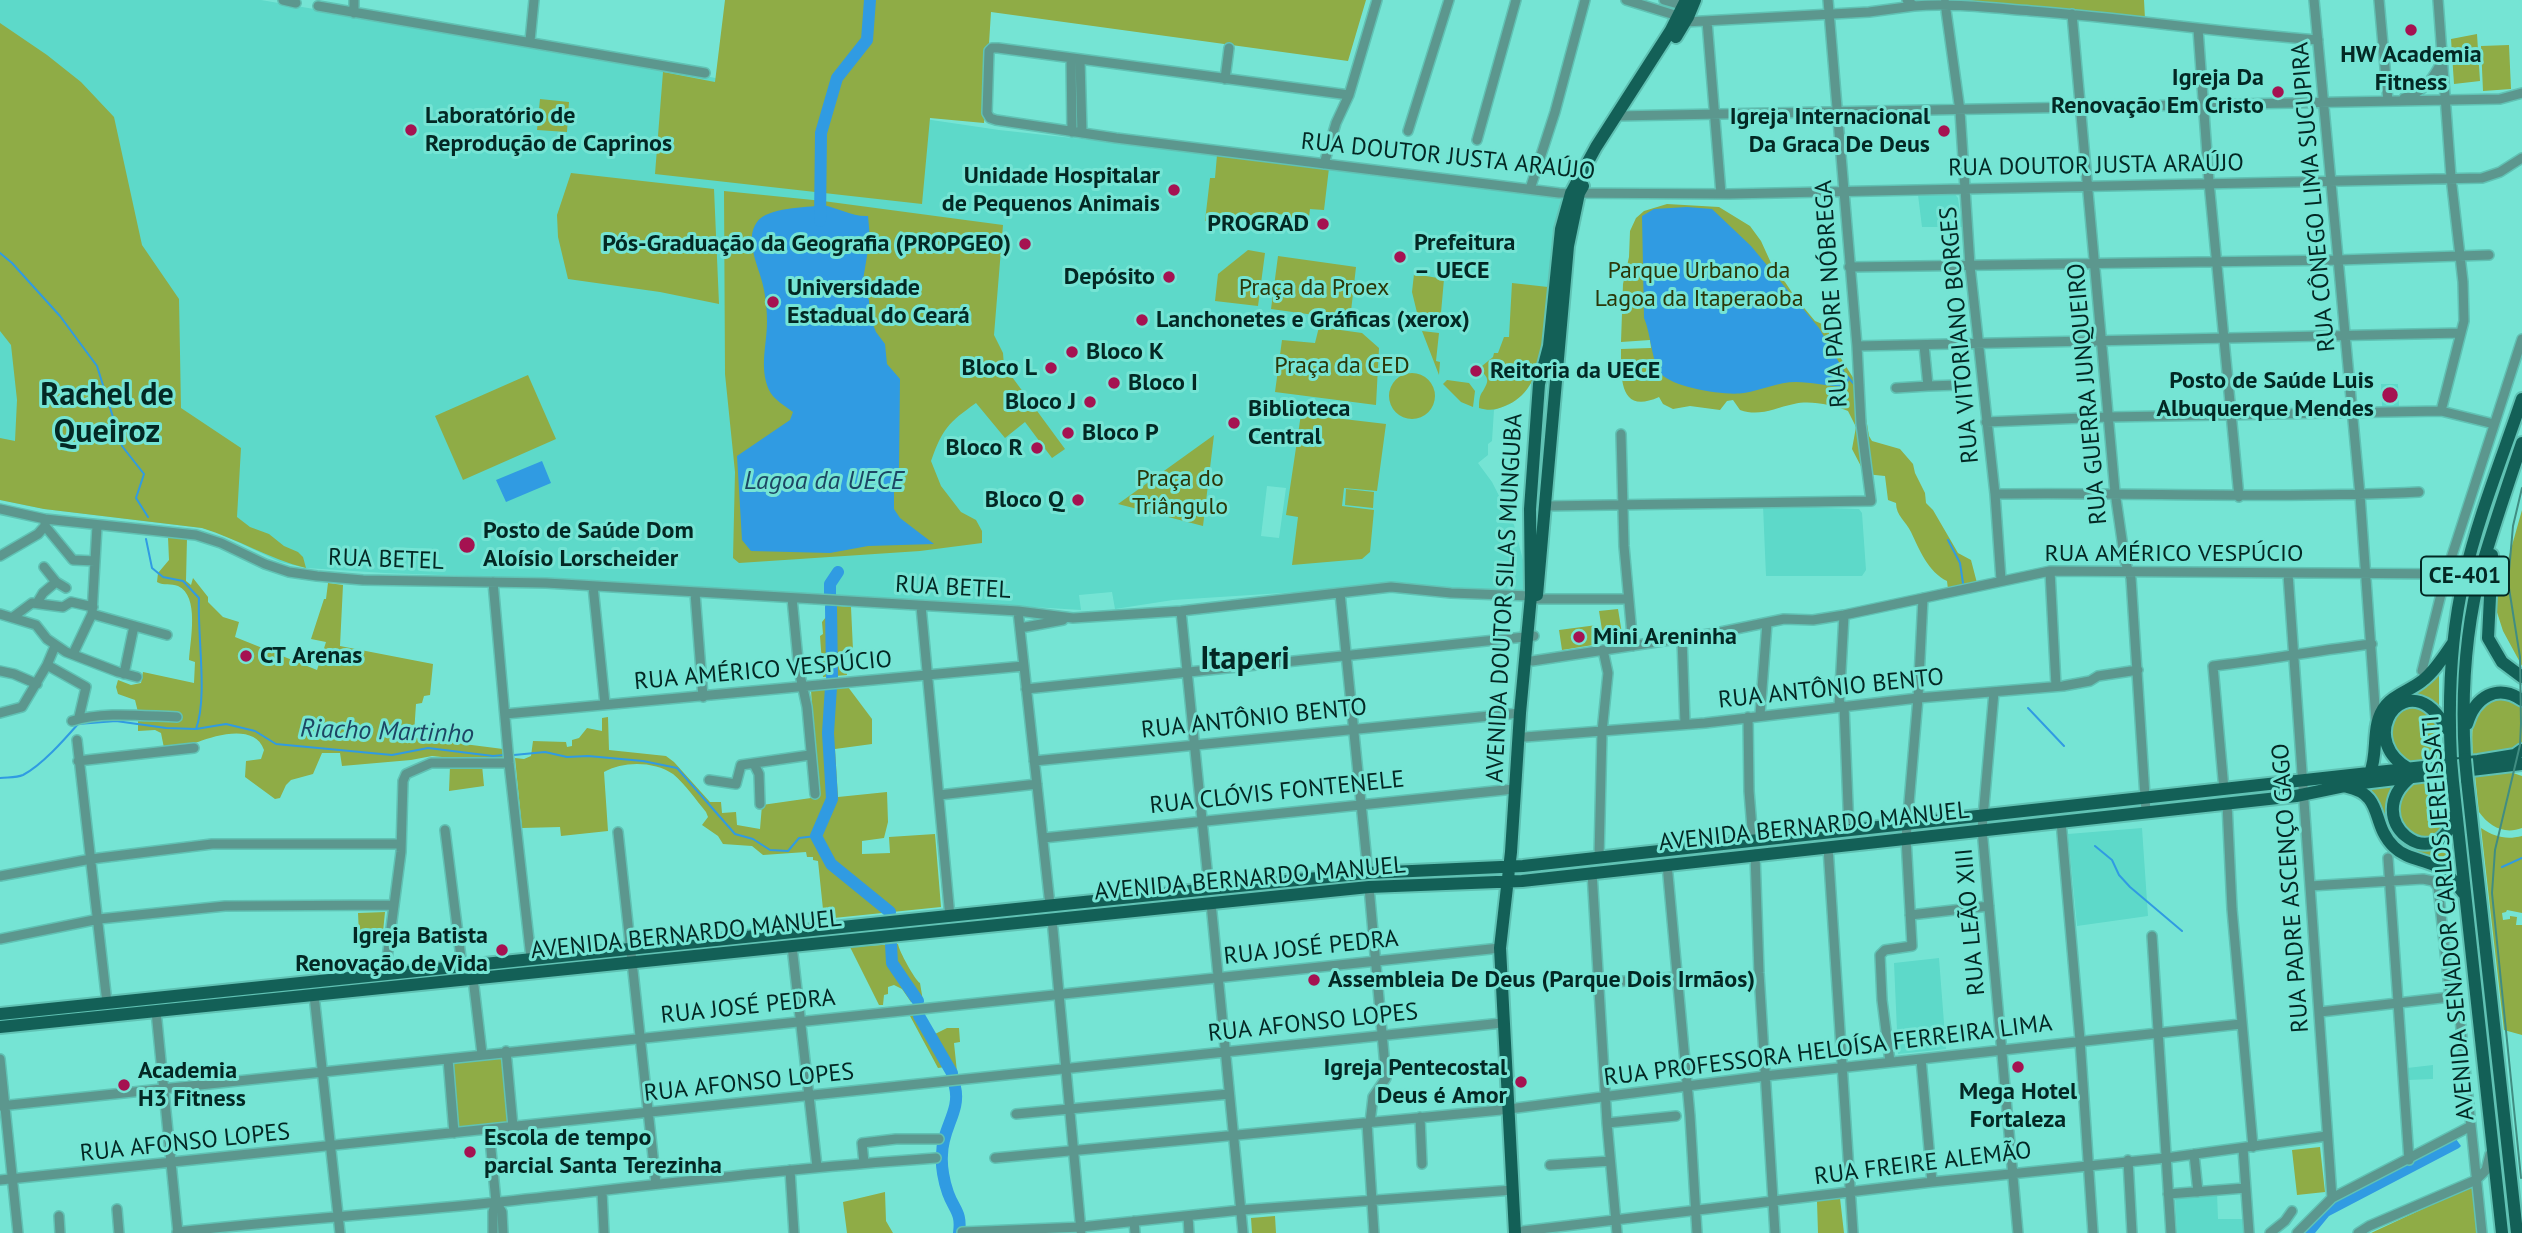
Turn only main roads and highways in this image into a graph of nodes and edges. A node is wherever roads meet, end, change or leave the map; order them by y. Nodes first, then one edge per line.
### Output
1 (1686, 9) edge
2 (1575, 193) junction
3 (1539, 388) junction
4 (2522, 399) edge
5 (1551, 428) junction
6 (2522, 443) edge
7 (1545, 506) junction
8 (1530, 509) junction
9 (2496, 521) junction
10 (1534, 597) junction
11 (1531, 636) junction
12 (2453, 642) junction
13 (2522, 677) edge
14 (2522, 700) edge
15 (2449, 731) junction
16 (2463, 734) junction
17 (2522, 750) edge
18 (2471, 760) junction
19 (2522, 764) edge
20 (2370, 773) junction
21 (2410, 773) junction
22 (2343, 786) junction
23 (2303, 788) junction
24 (2456, 809) junction
25 (1983, 822) junction
26 (1907, 831) junction
27 (1754, 848) junction
28 (1513, 866) junction
29 (1369, 880) junction
30 (1511, 881) junction
31 (1210, 896) junction
32 (2465, 896) junction
33 (1024, 915) junction
34 (997, 918) junction
35 (690, 942) junction
36 (691, 956) junction
37 (70, 1013) junction
38 (0, 1014) edge
39 (55, 1015) junction
40 (0, 1027) edge
41 (1511, 1109) junction
42 (1520, 1232) edge
43 (2502, 1233) edge
44 (2517, 1233) edge

1 - 2 main road, AVENIDA DOUTOR SILAS MUNGUBA
2 - 3 main road, AVENIDA DOUTOR SILAS MUNGUBA
2 - 5 main road, AVENIDA DOUTOR SILAS MUNGUBA
3 - 5 main road
3 - 8 main road, AVENIDA DOUTOR SILAS MUNGUBA
4 - 12 main road, AVENIDA SENADOR CARLOS JEREISSATI / CE-401
5 - 7 main road, AVENIDA DOUTOR SILAS MUNGUBA
6 - 9 main road, AVENIDA SENADOR CARLOS JEREISSATI / CE-401
7 - 8 main road
7 - 10 main road, AVENIDA DOUTOR SILAS MUNGUBA
8 - 10 main road, AVENIDA DOUTOR SILAS MUNGUBA
9 - 13 main road
9 - 16 main road, AVENIDA SENADOR CARLOS JEREISSATI / CE-401
10 - 11 main road, AVENIDA DOUTOR SILAS MUNGUBA
11 - 28 main road, AVENIDA DOUTOR SILAS MUNGUBA
11 - 28 main road, AVENIDA DOUTOR SILAS MUNGUBA
12 - 15 main road, AVENIDA SENADOR CARLOS JEREISSATI / CE-401
12 - 20 main road
14 - 16 main road
15 - 21 main road
15 - 24 main road, AVENIDA SENADOR CARLOS JEREISSATI / CE-401, bridge
16 - 18 main road, AVENIDA SENADOR CARLOS JEREISSATI / CE-401
17 - 18 main road, AVENIDA BERNARDO MANUEL
18 - 21 main road, AVENIDA BERNARDO MANUEL
18 - 44 main road, AVENIDA SENADOR CARLOS JEREISSATI / CE-401, bridge
19 - 21 main road, AVENIDA BERNARDO MANUEL
20 - 21 main road, AVENIDA BERNARDO MANUEL
20 - 23 main road, AVENIDA BERNARDO MANUEL
21 - 22 main road, AVENIDA BERNARDO MANUEL
21 - 24 main road
22 - 23 main road, AVENIDA BERNARDO MANUEL
22 - 32 main road
23 - 25 main road, AVENIDA BERNARDO MANUEL
23 - 25 main road, AVENIDA BERNARDO MANUEL
24 - 32 main road, AVENIDA SENADOR CARLOS JEREISSATI / CE-401
25 - 26 main road, AVENIDA BERNARDO MANUEL
26 - 27 main road, AVENIDA BERNARDO MANUEL
26 - 27 main road, AVENIDA BERNARDO MANUEL
27 - 28 main road, AVENIDA BERNARDO MANUEL
27 - 30 main road, AVENIDA BERNARDO MANUEL
28 - 29 main road, AVENIDA BERNARDO MANUEL
28 - 30 main road, AVENIDA DOUTOR SILAS MUNGUBA
29 - 30 main road, AVENIDA BERNARDO MANUEL
29 - 31 main road, AVENIDA BERNARDO MANUEL
30 - 41 main road, AVENIDA DOUTOR SILAS MUNGUBA
30 - 41 main road, AVENIDA DOUTOR SILAS MUNGUBA
31 - 33 main road, AVENIDA BERNARDO MANUEL
31 - 33 main road, AVENIDA BERNARDO MANUEL
32 - 43 main road, AVENIDA SENADOR CARLOS JEREISSATI / CE-401
33 - 34 main road, AVENIDA BERNARDO MANUEL
34 - 35 main road, AVENIDA BERNARDO MANUEL
34 - 36 main road, AVENIDA BERNARDO MANUEL
35 - 36 main road
35 - 37 main road, AVENIDA BERNARDO MANUEL
36 - 37 main road, AVENIDA BERNARDO MANUEL
37 - 39 main road, AVENIDA BERNARDO MANUEL
38 - 39 main road, AVENIDA BERNARDO MANUEL
39 - 40 main road, AVENIDA BERNARDO MANUEL
41 - 42 main road, AVENIDA DOUTOR SILAS MUNGUBA
41 - 42 main road, AVENIDA DOUTOR SILAS MUNGUBA

